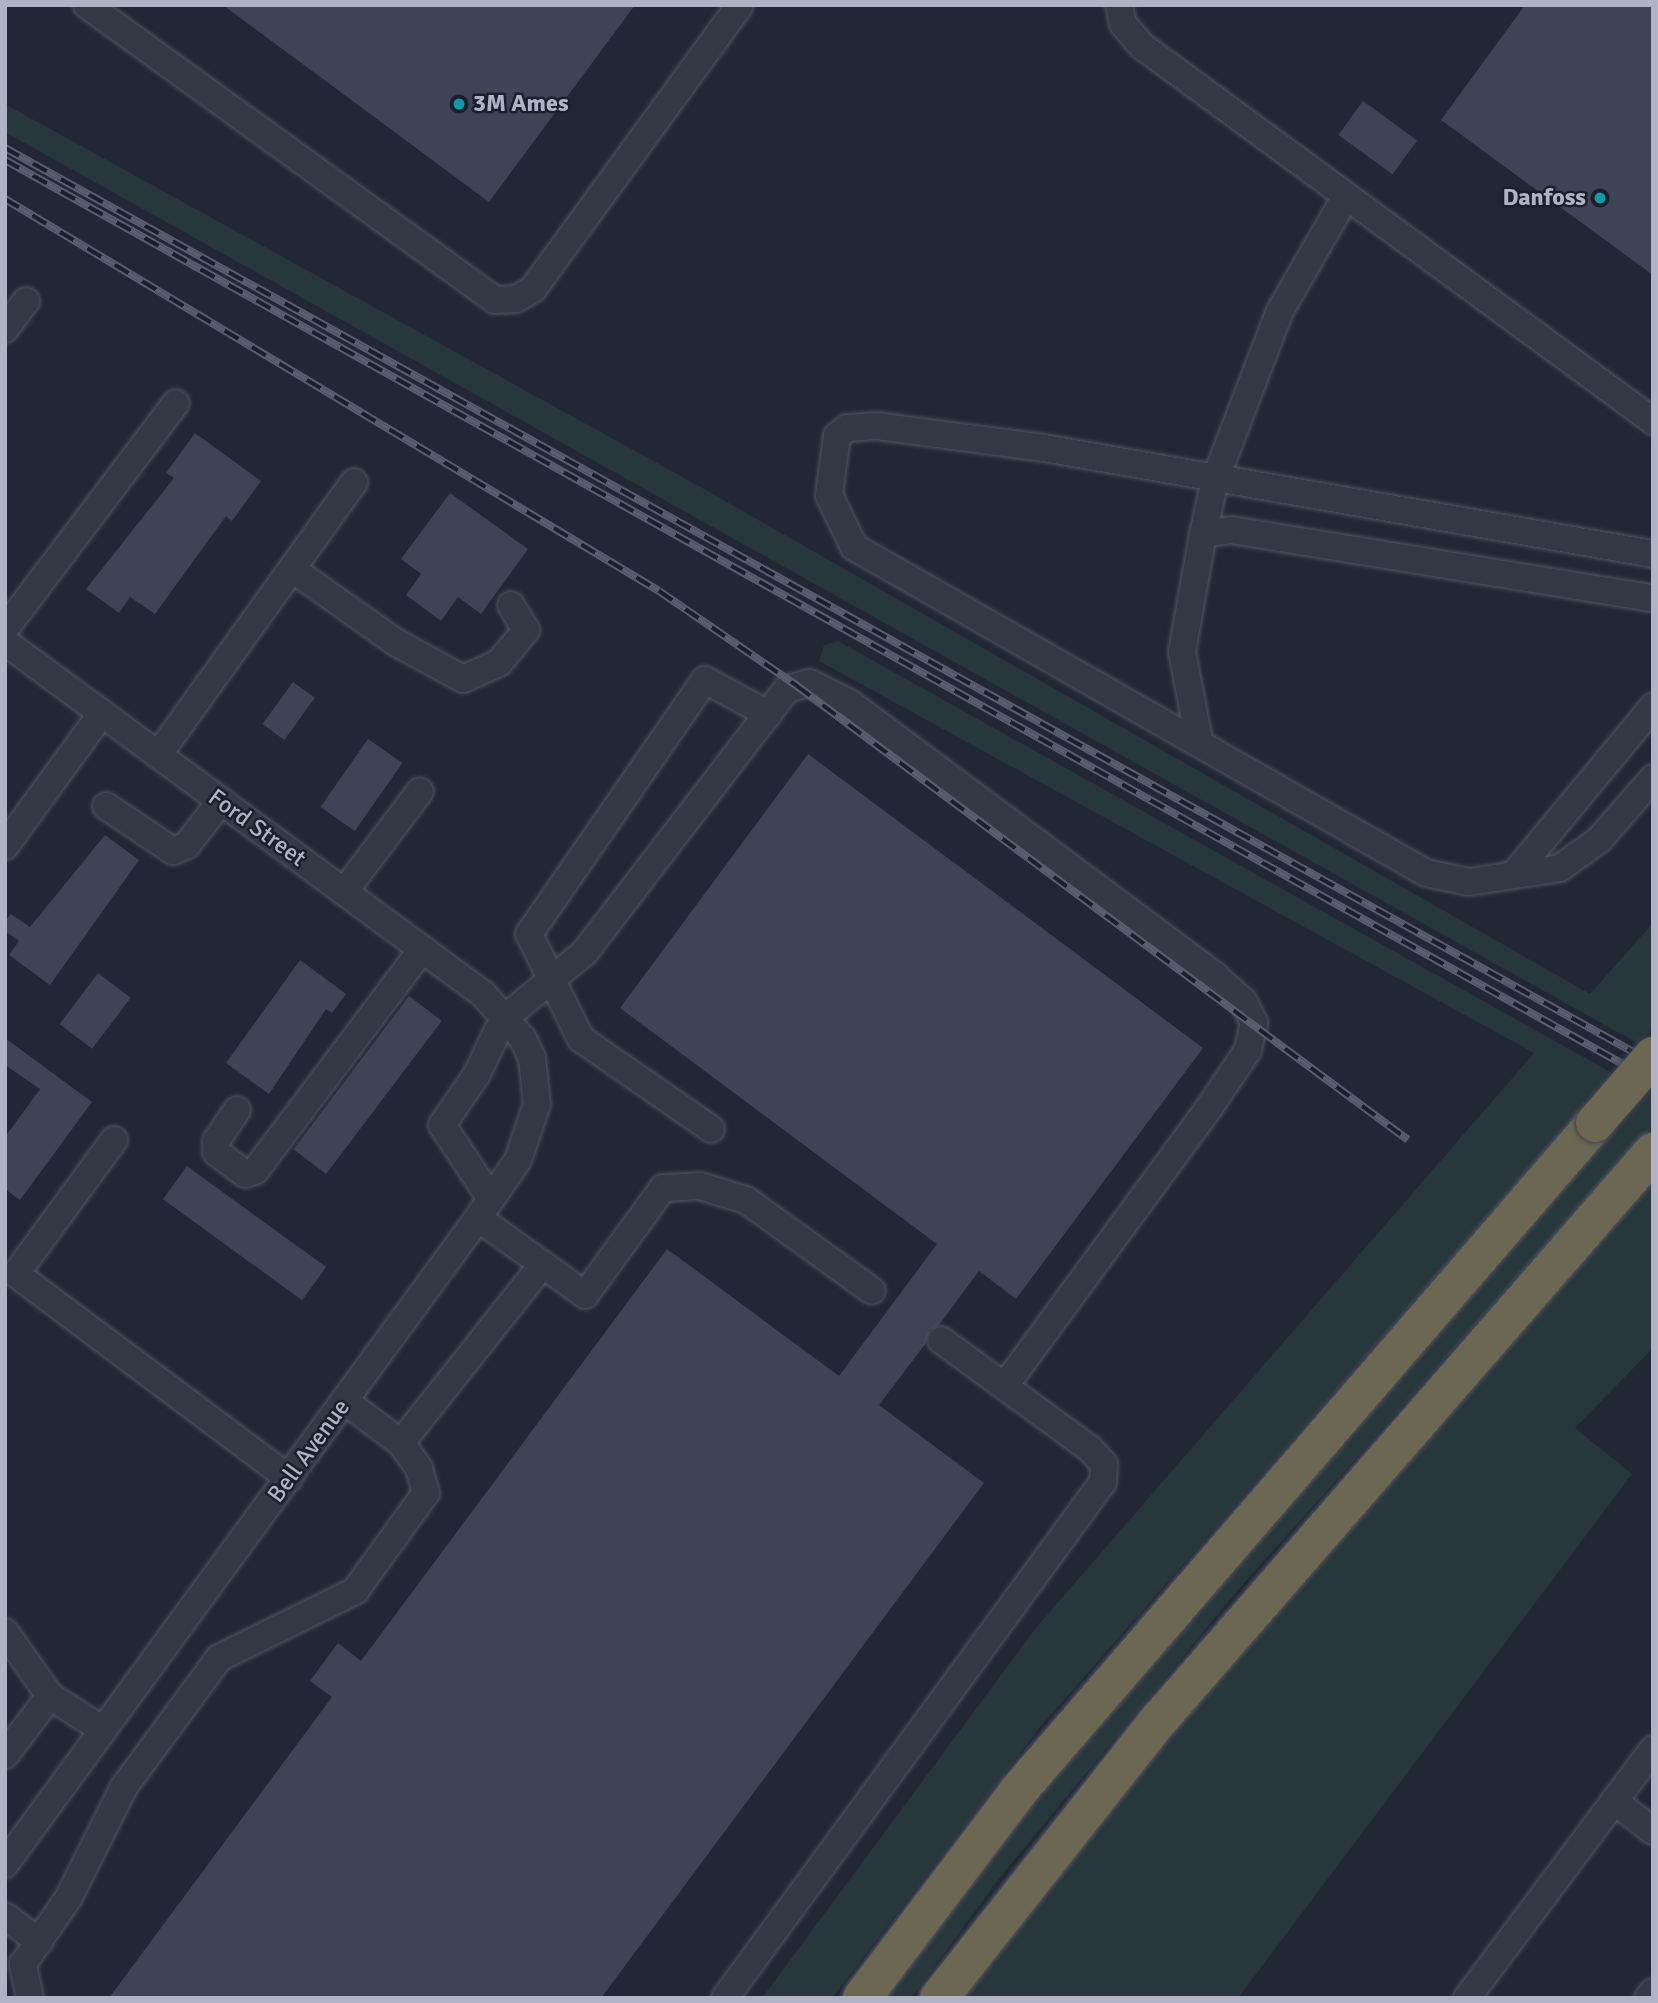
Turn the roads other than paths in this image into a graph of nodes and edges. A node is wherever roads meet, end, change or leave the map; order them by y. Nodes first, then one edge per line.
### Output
1 (87, 5) edge
2 (740, 5) edge
3 (1119, 5) edge
4 (1346, 196) junction
5 (26, 301) dead end
6 (5, 329) edge
7 (176, 403) dead end
8 (1653, 421) edge
9 (1215, 480) junction
10 (354, 482) dead end
11 (1203, 534) junction
12 (1653, 554) edge
13 (292, 569) junction
14 (1653, 598) edge
15 (511, 606) dead end
16 (5, 629) edge
17 (5, 642) edge
18 (1653, 707) edge
19 (102, 713) junction
20 (768, 714) junction
21 (1199, 740) junction
22 (158, 755) junction
23 (1653, 778) edge
24 (420, 791) dead end
25 (221, 801) junction
26 (106, 806) dead end
27 (5, 846) edge
28 (1515, 873) junction
29 (344, 892) junction
30 (422, 949) junction
31 (551, 980) junction
32 (506, 1017) junction
33 (1653, 1056) edge
34 (237, 1110) dead end
35 (710, 1129) dead end
36 (114, 1140) dead end
37 (1653, 1153) edge
38 (485, 1209) junction
39 (543, 1264) junction
40 (872, 1291) dead end
41 (941, 1340) dead end
42 (1005, 1386) junction
43 (345, 1402) junction
44 (401, 1443) junction
45 (289, 1478) junction
46 (5, 1632) edge
47 (50, 1696) junction
48 (103, 1730) junction
49 (1653, 1749) edge
50 (5, 1755) edge
51 (1614, 1801) junction
52 (1653, 1831) edge
53 (5, 1864) edge
54 (5, 1916) edge
55 (39, 1942) junction
56 (1653, 1992) edge
57 (30, 1998) edge
58 (726, 1998) edge
59 (862, 1998) edge
60 (939, 1998) edge
61 (1467, 1998) edge
62 (1648, 1998) edge

1 - 2 street
3 - 4 street
4 - 8 street
4 - 9 street
5 - 6 street
7 - 16 street
9 - 11 street
9 - 12 street
9 - 21 street
10 - 13 street
11 - 14 street
11 - 21 street
13 - 15 street
13 - 22 street
17 - 19 street, Ford Street
18 - 28 street
19 - 22 street, Ford Street
19 - 27 street
20 - 31 street
20 - 31 street
20 - 42 street
21 - 28 street
22 - 25 street, Ford Street
23 - 28 street
24 - 29 street
25 - 26 street
25 - 29 street, Ford Street
29 - 30 street, Ford Street
30 - 32 street, Ford Street
30 - 34 street
31 - 32 street
31 - 35 street
32 - 38 street, Bell Avenue
32 - 38 street
33 - 59 highway, bridge
36 - 45 street
37 - 60 highway
38 - 39 street
38 - 43 street, Bell Avenue
39 - 40 street
39 - 44 street
41 - 42 street
42 - 58 street
43 - 44 street
43 - 45 street, Bell Avenue
44 - 55 street
45 - 48 street, Bell Avenue
46 - 47 street
47 - 48 street
47 - 50 street
48 - 53 street, Bell Avenue
49 - 51 street
51 - 52 street
51 - 61 street
54 - 55 street
55 - 57 street
56 - 62 street

